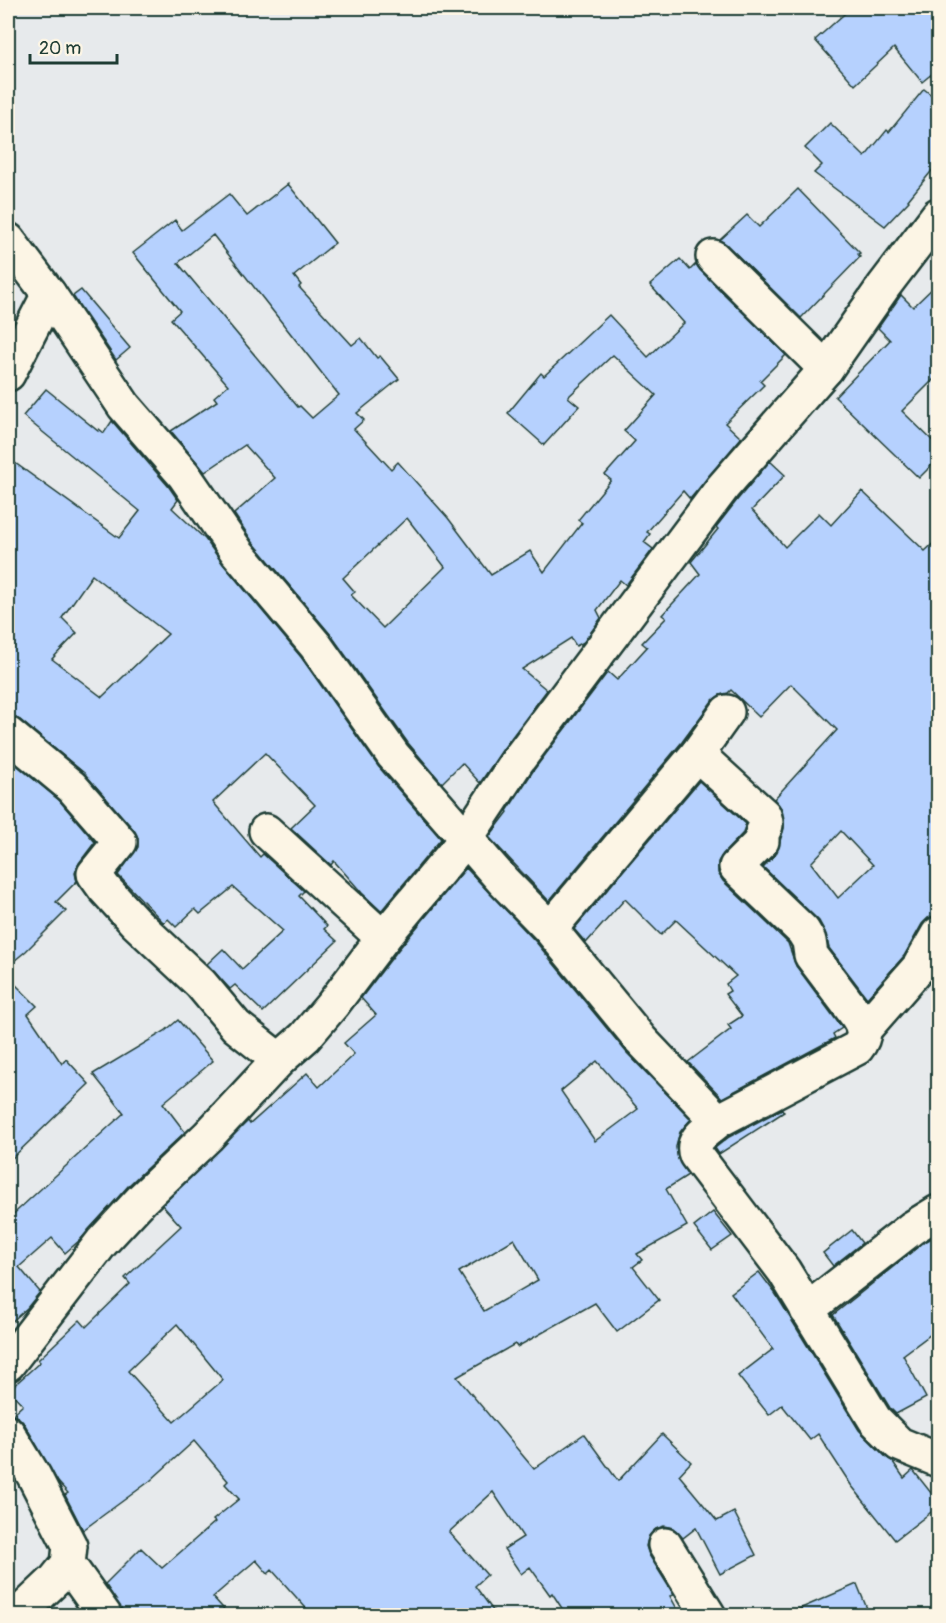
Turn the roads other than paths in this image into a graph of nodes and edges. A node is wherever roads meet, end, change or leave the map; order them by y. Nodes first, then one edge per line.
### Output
1 (939, 215) edge
2 (8, 240) edge
3 (713, 257) dead end
4 (49, 294) junction
5 (826, 369) junction
6 (8, 374) edge
7 (727, 712) dead end
8 (8, 734) edge
9 (697, 754) junction
10 (266, 831) dead end
11 (465, 840) junction
12 (550, 929) junction
13 (939, 934) edge
14 (383, 938) junction
15 (863, 1031) junction
16 (279, 1060) junction
17 (718, 1121) junction
18 (939, 1212) edge
19 (807, 1310) junction
20 (8, 1364) edge
21 (8, 1433) edge
22 (939, 1460) edge
23 (665, 1545) dead end
24 (68, 1564) junction
25 (17, 1616) edge
26 (105, 1616) edge
27 (709, 1616) edge

1 - 5 street
2 - 4 street
3 - 5 street
4 - 6 street
4 - 11 street
5 - 11 street
7 - 9 street
8 - 16 street
9 - 12 street
9 - 15 street
10 - 14 street
11 - 12 street
11 - 14 street
12 - 17 street
13 - 15 street
14 - 16 street
15 - 17 street
16 - 20 street
17 - 19 street
18 - 19 street
19 - 22 street
21 - 24 street
23 - 27 street
24 - 25 street
24 - 26 street

